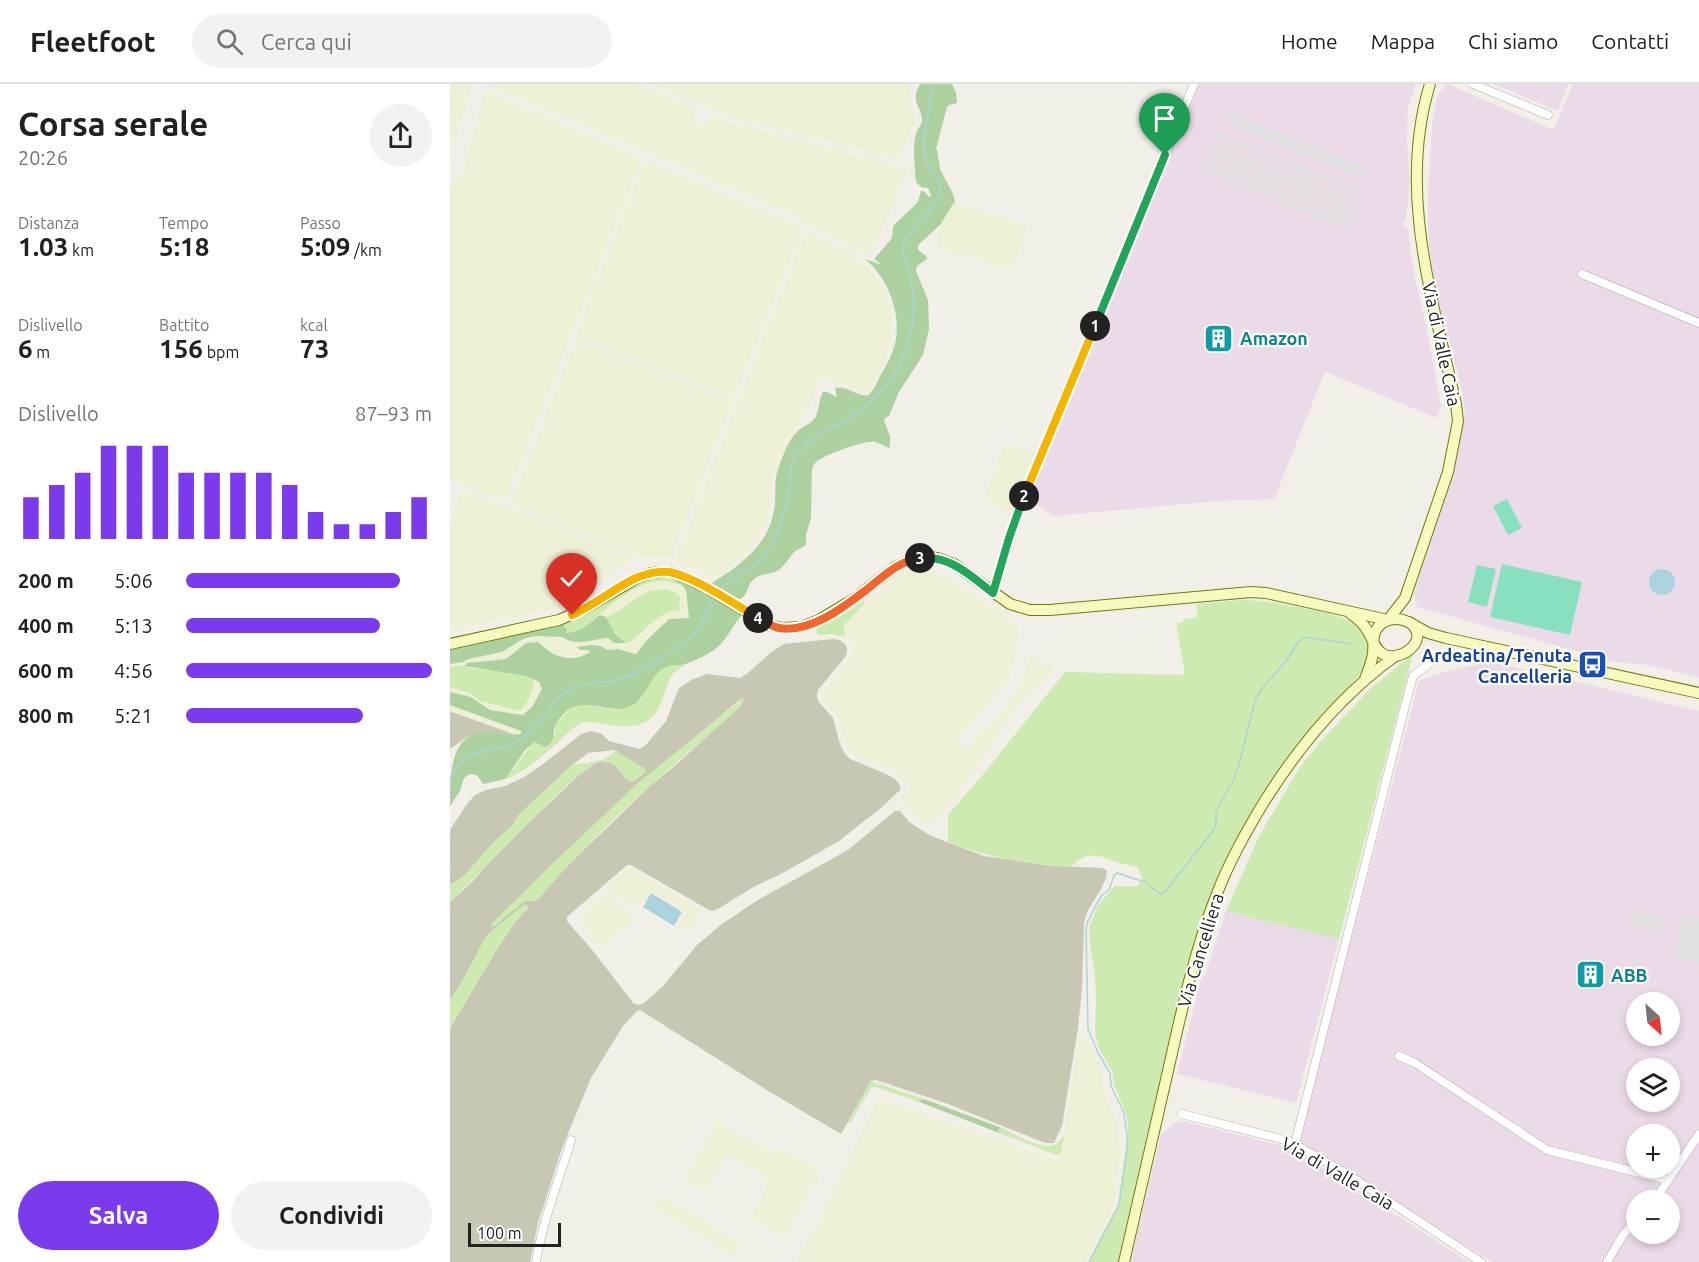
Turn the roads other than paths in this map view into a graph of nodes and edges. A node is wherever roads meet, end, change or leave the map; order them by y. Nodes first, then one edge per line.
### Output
1 (1194, 84) edge
2 (1430, 84) edge
3 (1473, 84) edge
4 (1548, 114) dead end
5 (1582, 274) dead end
6 (1699, 323) edge
7 (993, 593) junction
8 (1405, 598) junction
9 (1347, 611) junction
10 (1388, 620) junction
11 (1409, 622) junction
12 (1446, 638) junction
13 (1373, 643) junction
14 (450, 645) edge
15 (1414, 645) junction
16 (1394, 657) junction
17 (1430, 663) dead end
18 (1365, 680) junction
19 (1699, 693) edge
20 (1399, 1056) dead end
21 (1182, 1114) dead end
22 (1699, 1134) edge
23 (571, 1140) dead end
24 (1295, 1144) junction
25 (1668, 1180) junction
26 (1662, 1190) edge
27 (1626, 1232) edge
28 (536, 1262) edge
29 (1124, 1262) edge
30 (1481, 1262) edge
31 (1607, 1262) edge

1 - 7 street
2 - 8 main road, Via di Valle Caia
3 - 4 street
5 - 6 street
7 - 9 main road
7 - 14 main road
8 - 10 main road, Via di Valle Caia
8 - 11 main road, Via di Valle Caia
9 - 10 main road
9 - 13 main road
10 - 11 main road
10 - 13 main road
11 - 12 main road
11 - 15 main road
12 - 15 main road
12 - 19 main road
13 - 16 main road
13 - 18 main road
15 - 16 main road
16 - 18 main road, Via Cancelliera
17 - 24 street
18 - 29 main road, Via Cancelliera
20 - 25 street
21 - 24 street, Via di Valle Caia
22 - 25 street
23 - 28 street
24 - 30 street, Via di Valle Caia
25 - 26 street
27 - 31 street

